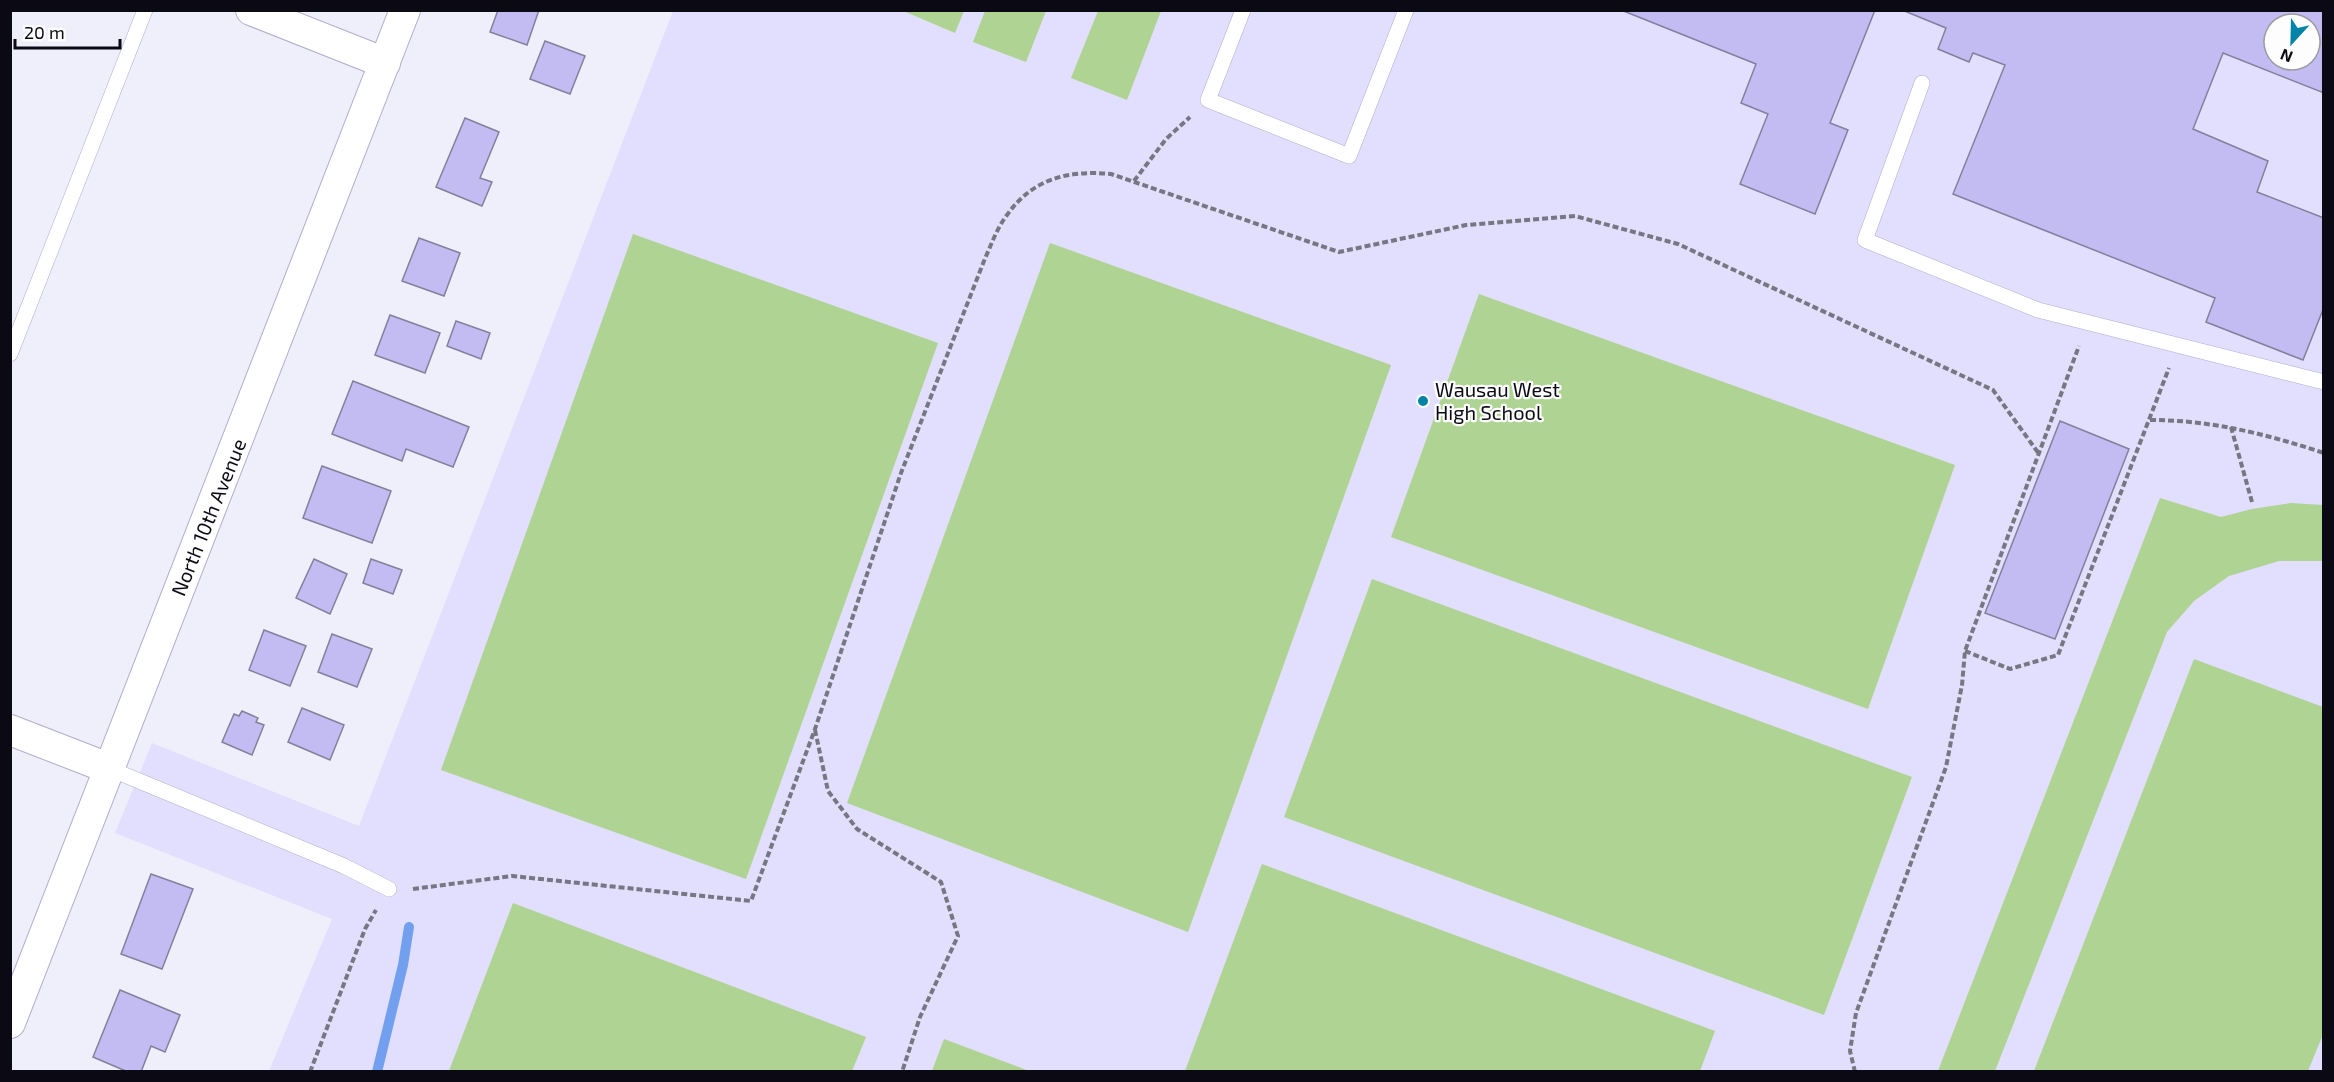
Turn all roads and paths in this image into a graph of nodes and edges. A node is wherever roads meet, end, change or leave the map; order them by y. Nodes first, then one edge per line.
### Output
1 (145, 10) edge
2 (251, 10) edge
3 (405, 10) edge
4 (1243, 10) edge
5 (1406, 10) edge
6 (385, 63) junction
7 (1922, 83) dead end
8 (1208, 100) junction
9 (1134, 181) junction
10 (2088, 323) junction
11 (2177, 345) junction
12 (10, 354) edge
13 (2324, 382) edge
14 (2150, 420) junction
15 (2230, 427) junction
16 (2324, 453) edge
17 (2039, 454) junction
18 (2252, 502) dead end
19 (1965, 651) junction
20 (815, 729) junction
21 (10, 730) edge
22 (108, 768) junction
23 (389, 889) junction
24 (10, 1023) edge
25 (310, 1071) edge
26 (902, 1071) edge
27 (1854, 1071) edge

1 - 12 lane
2 - 6 street
3 - 6 street, North 10th Avenue
4 - 8 lane
5 - 8 lane
6 - 22 street, North 10th Avenue
7 - 10 lane
8 - 9 path
9 - 17 path
9 - 20 path
10 - 11 lane
10 - 17 path
11 - 13 lane
11 - 14 path
14 - 15 path
14 - 19 path
15 - 16 path
15 - 18 path
17 - 19 path
19 - 27 path
20 - 23 path
20 - 26 path
21 - 22 street
22 - 23 lane
22 - 24 street, North 10th Avenue
23 - 25 path

